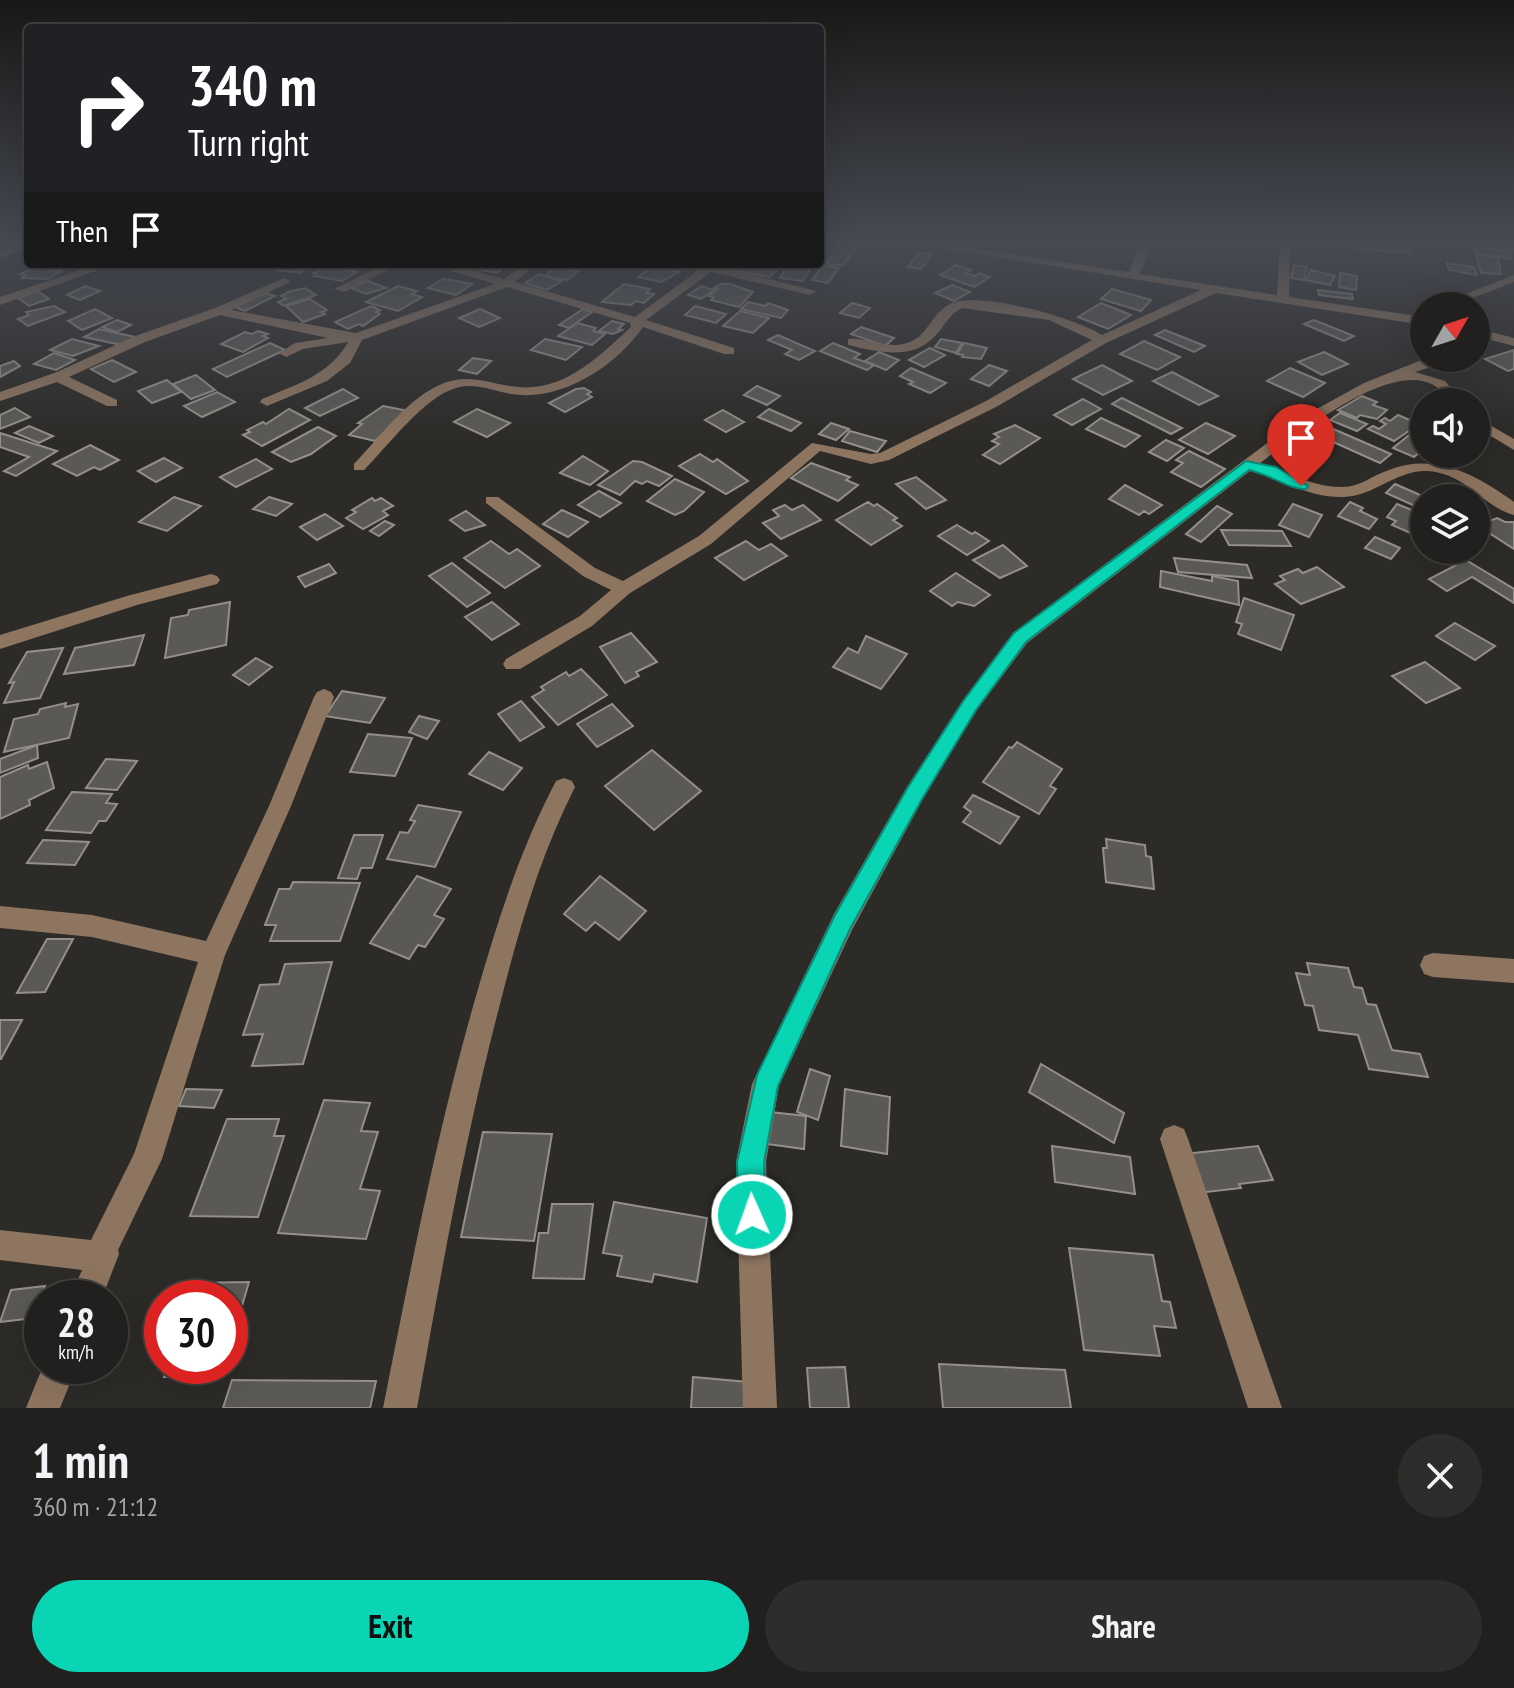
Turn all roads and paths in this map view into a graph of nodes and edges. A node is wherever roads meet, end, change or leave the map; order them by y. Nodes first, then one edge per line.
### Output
1 (226, 308) edge
2 (438, 308) edge
3 (588, 308) edge
4 (655, 308) edge
5 (951, 308) edge
6 (986, 308) edge
7 (1172, 308) edge
8 (1346, 308) edge
9 (219, 311) junction
10 (1410, 319) edge
11 (636, 322) junction
12 (1490, 336) edge
13 (357, 337) junction
14 (1500, 338) junction
15 (1101, 340) junction
16 (853, 342) dead end
17 (1514, 342) edge
18 (1490, 343) edge
19 (729, 351) dead end
20 (286, 353) dead end
21 (1410, 370) edge
22 (1398, 374) junction
23 (62, 375) junction
24 (1447, 388) edge
25 (0, 397) edge
26 (267, 402) dead end
27 (112, 403) dead end
28 (1490, 430) edge
29 (1514, 446) edge
30 (1246, 465) junction
31 (359, 467) dead end
32 (1514, 487) edge
33 (1491, 493) junction
34 (492, 500) dead end
35 (1514, 510) edge
36 (211, 580) dead end
37 (624, 589) junction
38 (0, 642) edge
39 (513, 664) dead end
40 (324, 697) dead end
41 (564, 787) dead end
42 (0, 917) edge
43 (213, 954) junction
44 (1433, 965) dead end
45 (1514, 971) edge
46 (1174, 1139) dead end
47 (0, 1245) edge
48 (99, 1256) junction
49 (93, 1280) edge
50 (53, 1384) edge
51 (43, 1408) edge
52 (400, 1408) edge
53 (760, 1408) edge
54 (1265, 1408) edge

1 - 9 street
2 - 13 street
3 - 11 street
4 - 11 street
5 - 16 street
6 - 15 street
7 - 15 street
8 - 10 street
9 - 13 street
9 - 23 street
11 - 19 street
11 - 31 street
12 - 14 street
13 - 20 street
13 - 26 street
14 - 17 street
14 - 18 street
15 - 37 street
21 - 22 street
22 - 24 street
22 - 30 street
23 - 25 street
23 - 27 street
28 - 29 street
30 - 33 street
30 - 53 street
32 - 33 street
33 - 35 street
34 - 37 street
36 - 38 street
37 - 39 street
40 - 43 street
41 - 52 street
42 - 43 street
43 - 48 street
44 - 45 street
46 - 54 street
47 - 48 street
48 - 49 street
50 - 51 street

